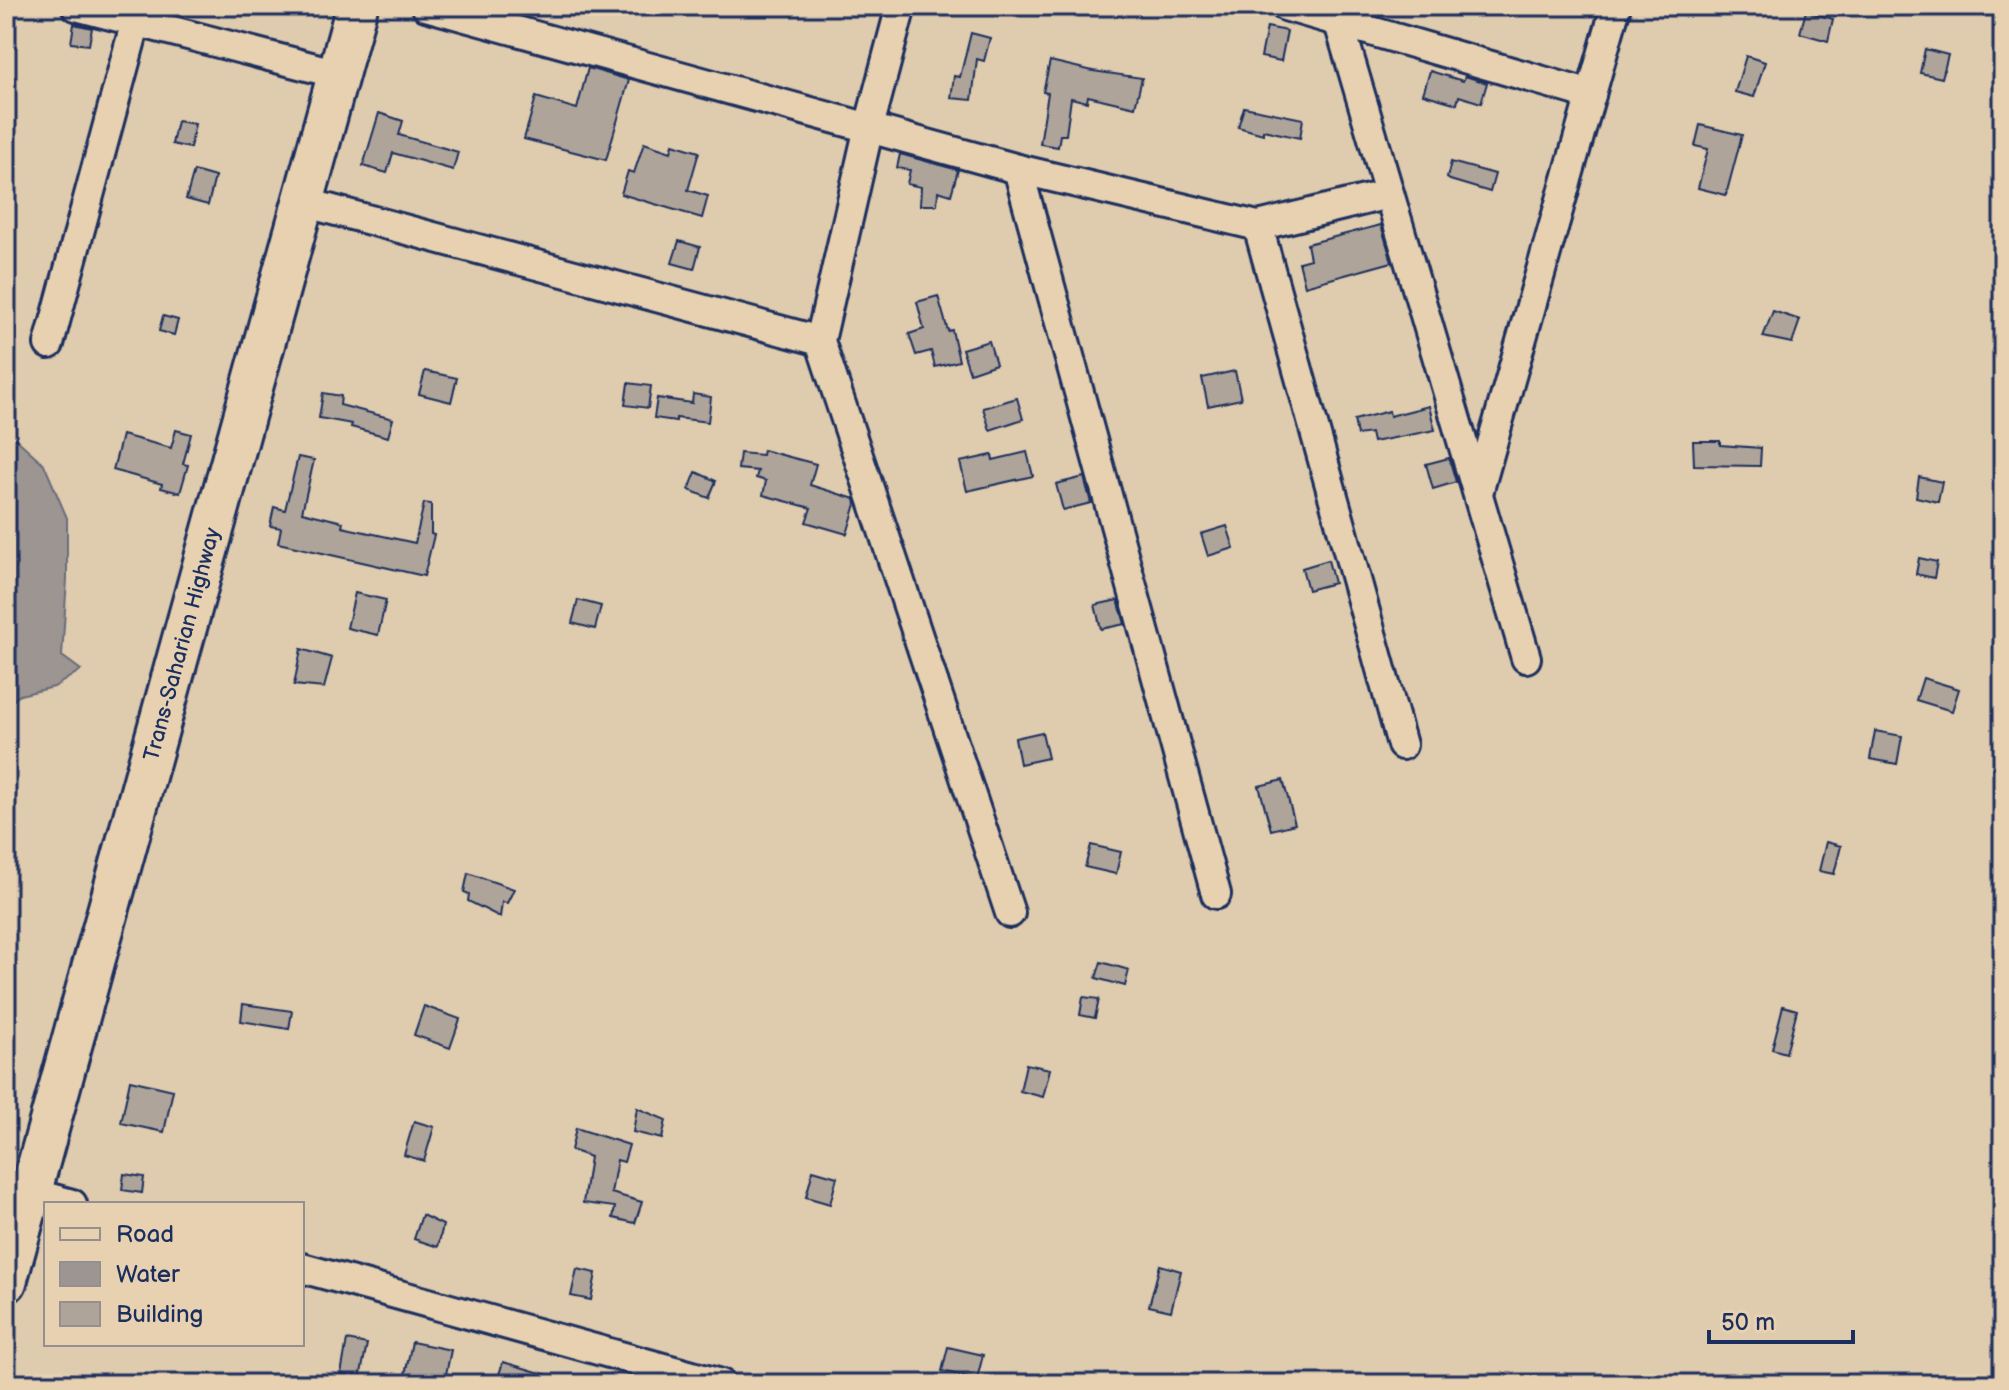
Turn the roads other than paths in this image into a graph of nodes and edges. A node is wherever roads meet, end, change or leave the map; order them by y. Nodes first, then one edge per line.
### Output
1 (76, 6) edge
2 (357, 6) edge
3 (426, 6) edge
4 (901, 6) edge
5 (1285, 6) edge
6 (1616, 6) edge
7 (138, 14) edge
8 (1336, 14) edge
9 (338, 74) junction
10 (1591, 95) junction
11 (869, 127) junction
12 (1018, 169) junction
13 (1389, 194) junction
14 (303, 202) junction
15 (1258, 226) junction
16 (820, 341) junction
17 (49, 344) dead end
18 (1478, 493) junction
19 (1526, 658) dead end
20 (1402, 745) dead end
21 (1216, 894) dead end
22 (1010, 913) dead end
23 (18, 1189) edge
24 (65, 1202) edge
25 (304, 1269) edge
26 (6, 1282) edge
27 (721, 1384) edge

1 - 7 street
2 - 9 highway, Trans-Saharian Highway
3 - 11 street
4 - 11 street
5 - 8 street
6 - 10 street
7 - 9 street
7 - 17 street
8 - 10 street
8 - 13 street
9 - 14 highway, Trans-Saharian Highway
10 - 18 street
11 - 12 street
11 - 16 street
12 - 15 street
12 - 21 street
13 - 15 street
13 - 18 street
14 - 16 street
14 - 23 highway, Trans-Saharian Highway
15 - 20 street
16 - 22 street
18 - 19 street
23 - 24 street
23 - 26 highway, Trans-Saharian Highway
25 - 27 street

